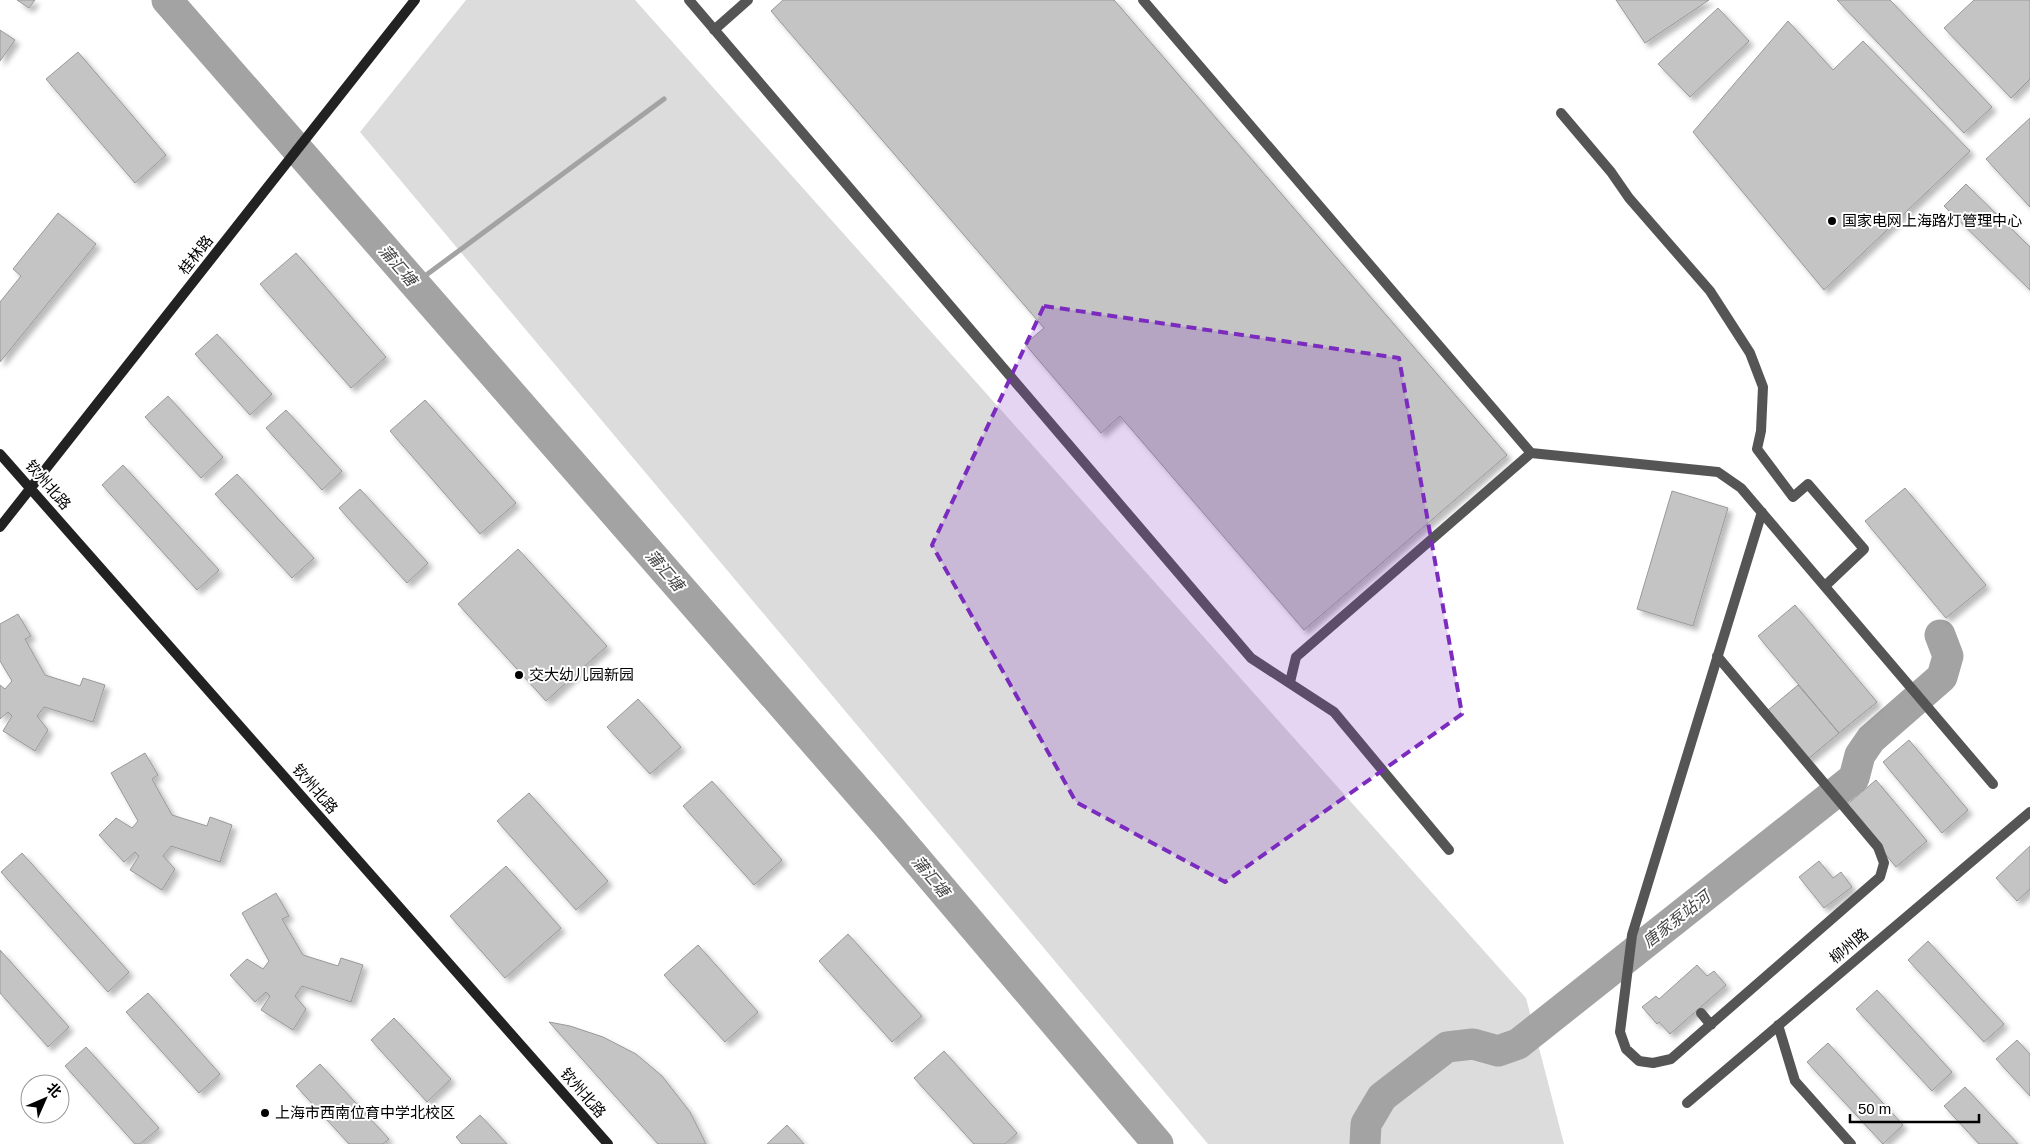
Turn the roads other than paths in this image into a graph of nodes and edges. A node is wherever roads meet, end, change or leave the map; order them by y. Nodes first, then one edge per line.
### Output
1 (415, 0) edge
2 (688, 0) edge
3 (748, 0) edge
4 (1142, 0) edge
5 (714, 30) junction
6 (1561, 113) dead end
7 (1532, 453) junction
8 (0, 454) edge
9 (30, 488) junction
10 (1762, 512) junction
11 (0, 527) edge
12 (1825, 586) junction
13 (1717, 656) junction
14 (1290, 682) junction
15 (1993, 784) dead end
16 (2030, 812) edge
17 (1449, 850) dead end
18 (1701, 1012) dead end
19 (1711, 1025) junction
20 (1778, 1025) junction
21 (1687, 1103) dead end
22 (608, 1144) edge
23 (1851, 1144) edge

1 - 9 street, 桂林路
2 - 5 street
3 - 5 street
4 - 7 street
5 - 14 street
6 - 12 street
7 - 10 street
7 - 14 street
8 - 9 street, 钦州北路
9 - 11 street, 桂林路
9 - 22 street, 钦州北路
10 - 12 street
10 - 13 street
12 - 15 street
13 - 19 street
13 - 19 street
14 - 17 street
16 - 20 street, 柳州路
18 - 19 street
20 - 21 street, 柳州路
20 - 23 street

